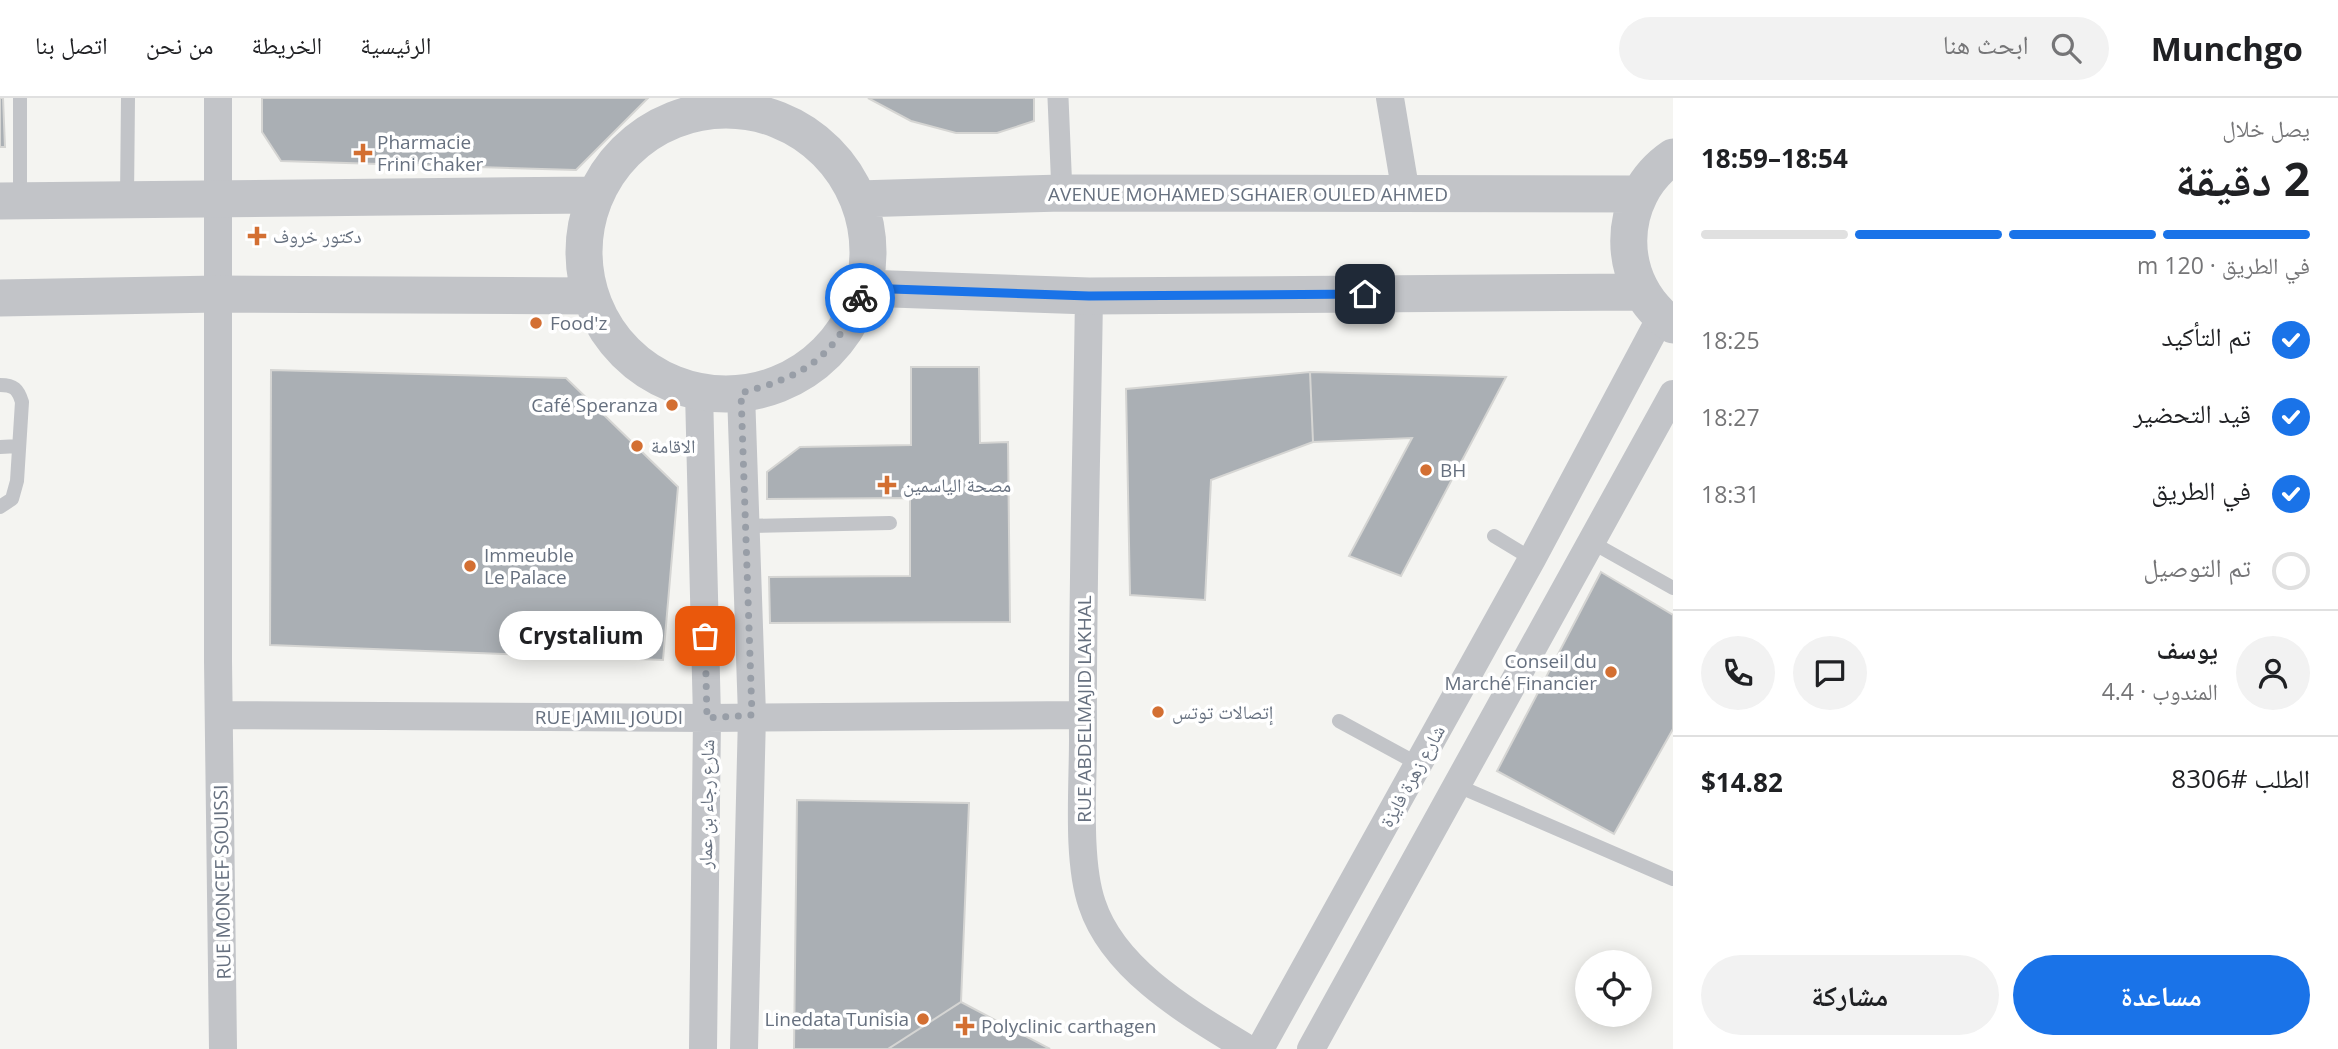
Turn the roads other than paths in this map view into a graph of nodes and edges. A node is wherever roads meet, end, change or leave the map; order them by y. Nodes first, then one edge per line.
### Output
1 (20, 98) edge
2 (128, 98) edge
3 (218, 98) edge
4 (1058, 98) edge
5 (1390, 98) edge
6 (709, 104) edge
7 (753, 105) edge
8 (1673, 157) edge
9 (1062, 192) junction
10 (1406, 194) junction
11 (1638, 194) junction
12 (594, 195) junction
13 (215, 198) junction
14 (127, 199) junction
15 (858, 199) junction
16 (10, 201) edge
17 (864, 288) junction
18 (217, 294) junction
19 (590, 296) junction
20 (1089, 296) junction
21 (0, 298) edge
22 (1658, 311) edge
23 (0, 385) edge
24 (699, 392) junction
25 (741, 393) junction
26 (1673, 394) edge
27 (19, 446) junction
28 (0, 447) edge
29 (0, 507) edge
30 (890, 523) dead end
31 (746, 526) junction
32 (1494, 536) dead end
33 (1593, 543) junction
34 (1532, 559) junction
35 (1673, 588) edge
36 (219, 715) junction
37 (752, 715) junction
38 (1083, 715) junction
39 (707, 718) junction
40 (1339, 721) dead end
41 (1418, 764) junction
42 (1458, 786) junction
43 (1673, 879) edge
44 (223, 1049) edge
45 (703, 1049) edge
46 (744, 1049) edge
47 (1248, 1049) edge
48 (1260, 1049) edge
49 (1311, 1049) edge

1 - 16 lane
2 - 14 lane
3 - 13 street, RUE MONCEF SOUISSI
4 - 9 street
5 - 10 street
6 - 7 street
6 - 12 street
7 - 15 street
8 - 11 street
9 - 10 street, AVENUE MOHAMED SGHAIER OULED AHMED
9 - 15 street, AVENUE MOHAMED SGHAIER OULED AHMED
10 - 11 street, AVENUE MOHAMED SGHAIER OULED AHMED
11 - 22 street
12 - 13 street
12 - 19 street
13 - 14 street
13 - 18 street, RUE MONCEF SOUISSI
14 - 16 street
15 - 17 street
17 - 20 street
17 - 25 street
18 - 19 street
18 - 21 street
18 - 36 street, RUE MONCEF SOUISSI
19 - 24 street
20 - 22 street
20 - 38 street, RUE ABDELMAJID LAKHAL
22 - 34 street, شارع زهرة فايزة
23 - 27 lane
24 - 25 street
24 - 39 street, شارع رجاء بن عمار
25 - 31 street
26 - 33 street
27 - 28 lane
27 - 29 lane
30 - 31 lane
31 - 37 street
32 - 34 lane
33 - 35 lane
33 - 42 street
34 - 41 street, شارع زهرة فايزة
36 - 39 street, RUE JAMIL JOUDI
36 - 44 street, RUE MONCEF SOUISSI
37 - 38 street, RUE JAMIL JOUDI
37 - 39 street, RUE JAMIL JOUDI
37 - 46 street
38 - 47 street, RUE ABDELMAJID LAKHAL
39 - 45 street, شارع رجاء بن عمار
40 - 41 lane
41 - 48 street, شارع زهرة فايزة
42 - 43 lane
42 - 49 street

